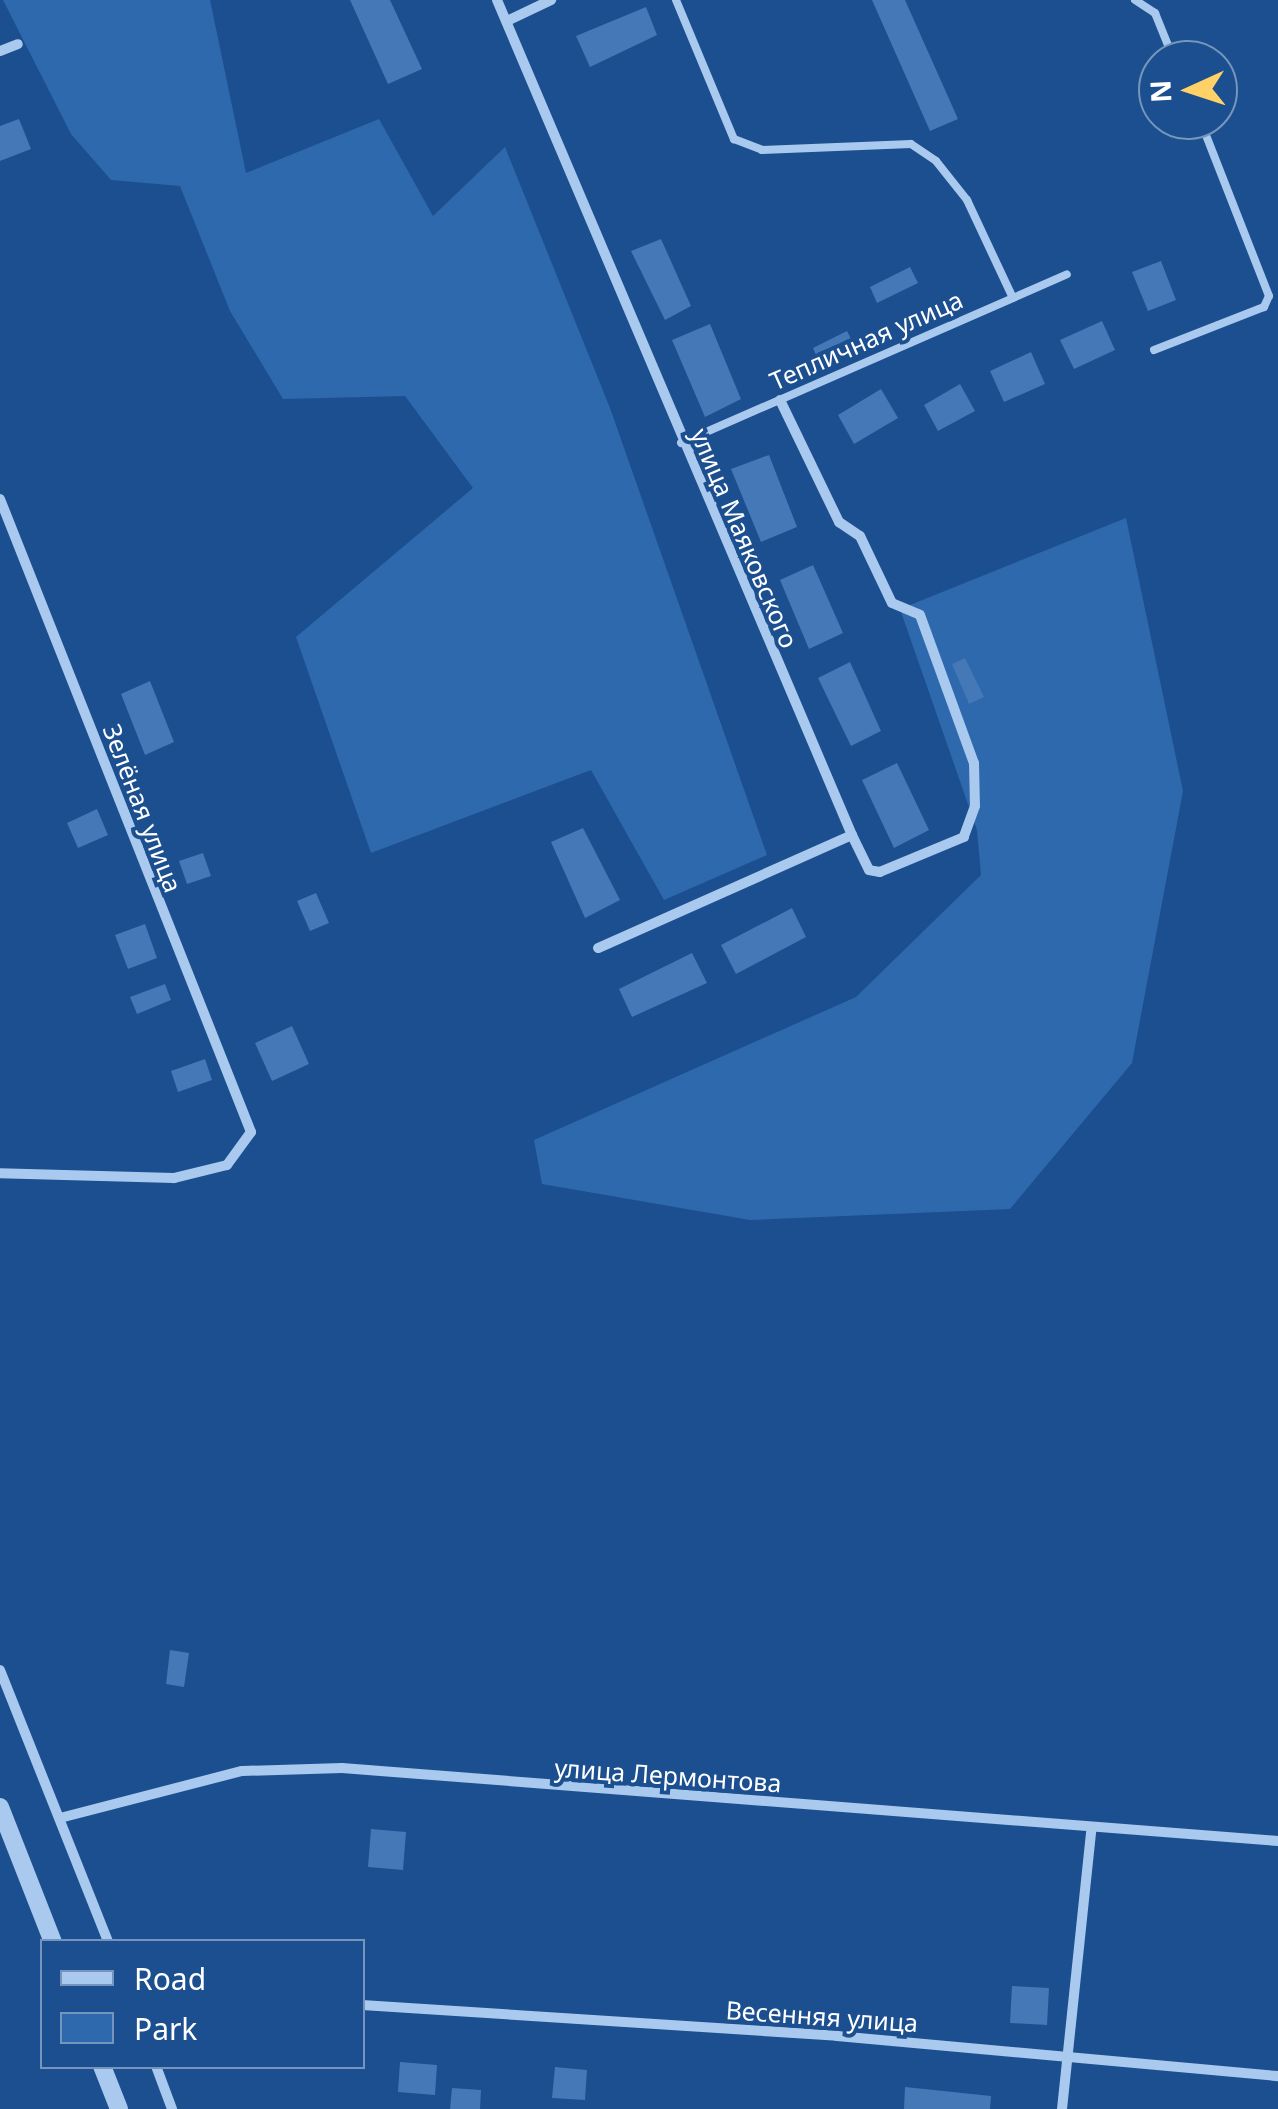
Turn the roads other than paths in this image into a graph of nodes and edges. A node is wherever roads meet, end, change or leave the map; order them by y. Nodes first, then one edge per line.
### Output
1 (497, 0) edge
2 (551, 0) edge
3 (676, 0) edge
4 (1135, 0) edge
5 (507, 21) junction
6 (1166, 40) edge
7 (18, 44) dead end
8 (0, 50) edge
9 (1208, 140) edge
10 (1068, 274) dead end
11 (1013, 298) junction
12 (1154, 350) dead end
13 (780, 400) junction
14 (681, 443) junction
15 (0, 499) edge
16 (852, 835) junction
17 (598, 948) dead end
18 (0, 1173) edge
19 (0, 1670) edge
20 (0, 1807) edge
21 (60, 1818) junction
22 (1091, 1831) junction
23 (1278, 1842) edge
24 (52, 1939) edge
25 (107, 1939) edge
26 (365, 2006) edge
27 (1066, 2056) junction
28 (103, 2069) edge
29 (157, 2069) edge
30 (1278, 2076) edge
31 (118, 2109) edge
32 (172, 2109) edge
33 (1062, 2109) edge

1 - 5 street, улица Маяковского
2 - 5 street
3 - 11 lane
4 - 6 lane
5 - 14 street, улица Маяковского
7 - 8 street
9 - 12 lane
10 - 11 lane, Тепличная улица
11 - 13 lane, Тепличная улица
13 - 14 lane, Тепличная улица
13 - 16 street, улица Маяковского
14 - 16 street, улица Маяковского
15 - 18 street, Зелёная улица
16 - 17 street
19 - 21 street
20 - 24 street
21 - 22 street, улица Лермонтова
21 - 25 street
22 - 23 street, улица Лермонтова
22 - 27 street
26 - 27 street, Весенняя улица
27 - 30 street, Весенняя улица
27 - 33 street
28 - 31 street
29 - 32 street

